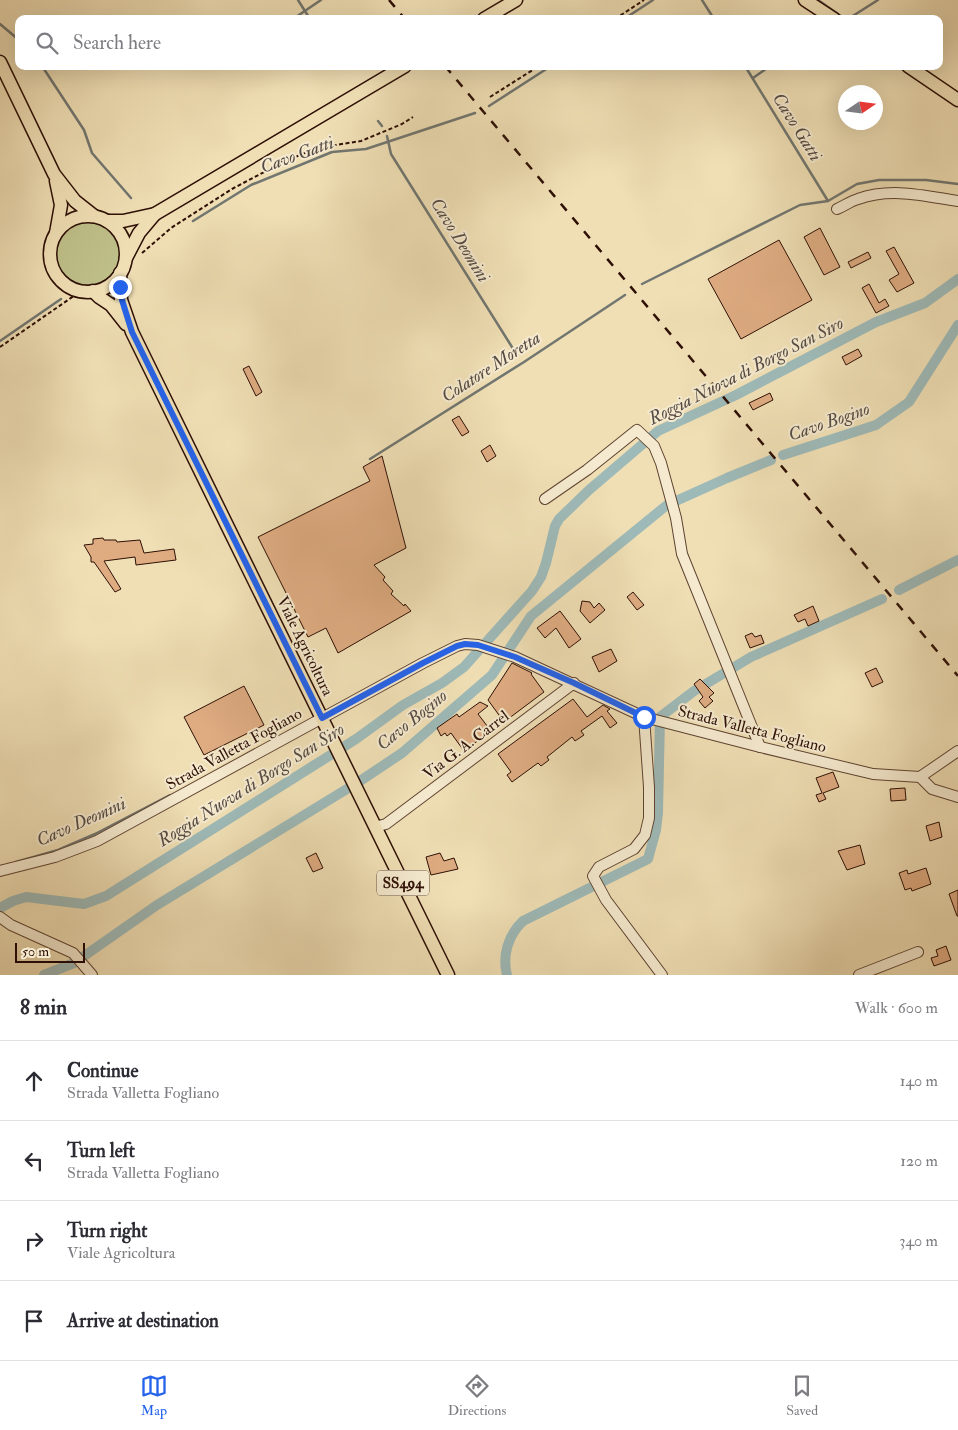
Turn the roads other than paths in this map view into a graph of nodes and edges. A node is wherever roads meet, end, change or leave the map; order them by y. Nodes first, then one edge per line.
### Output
1 (516, 0) edge
2 (805, 0) edge
3 (491, 15) edge
4 (828, 15) edge
5 (0, 62) edge
6 (398, 70) edge
7 (914, 70) edge
8 (958, 100) edge
9 (54, 174) junction
10 (958, 201) edge
11 (837, 209) dead end
12 (155, 214) junction
13 (94, 216) junction
14 (107, 221) junction
15 (56, 233) junction
16 (125, 260) junction
17 (120, 274) junction
18 (87, 291) junction
19 (132, 332) junction
20 (545, 499) dead end
21 (574, 683) junction
22 (322, 718) junction
23 (648, 718) junction
24 (760, 747) junction
25 (958, 750) edge
26 (920, 777) junction
27 (958, 797) edge
28 (375, 827) junction
29 (0, 871) edge
30 (0, 917) edge
31 (918, 952) dead end
32 (92, 975) edge
33 (448, 975) edge
34 (662, 975) edge
35 (859, 975) edge

1 - 3 main road
2 - 4 main road
5 - 9 main road, Viale Agricoltura
6 - 12 main road
7 - 8 main road
9 - 13 main road, Viale Agricoltura
9 - 15 main road, Viale Agricoltura
10 - 11 street
12 - 14 main road
12 - 16 main road
13 - 14 main road, Viale Agricoltura
13 - 15 main road
14 - 16 main road, Viale Agricoltura
15 - 18 main road, Viale Agricoltura
16 - 17 main road, Viale Agricoltura
17 - 18 main road
17 - 19 main road, Viale Agricoltura / SS494
18 - 19 main road, Viale Agricoltura / SS494
19 - 22 main road, Viale Agricoltura / SS494
20 - 24 street
21 - 22 street, Strada Valletta Fogliano
21 - 23 street, Strada Valletta Fogliano
21 - 28 street, Via G. A. Carrel
22 - 28 main road, Viale Agricoltura / SS494
22 - 29 street, Strada Valletta Fogliano
23 - 24 street, Strada Valletta Fogliano
23 - 34 street
24 - 26 street, Strada Valletta Fogliano
25 - 26 street
26 - 27 street
28 - 33 main road, Viale Agricoltura / SS494
30 - 32 street
31 - 35 street

